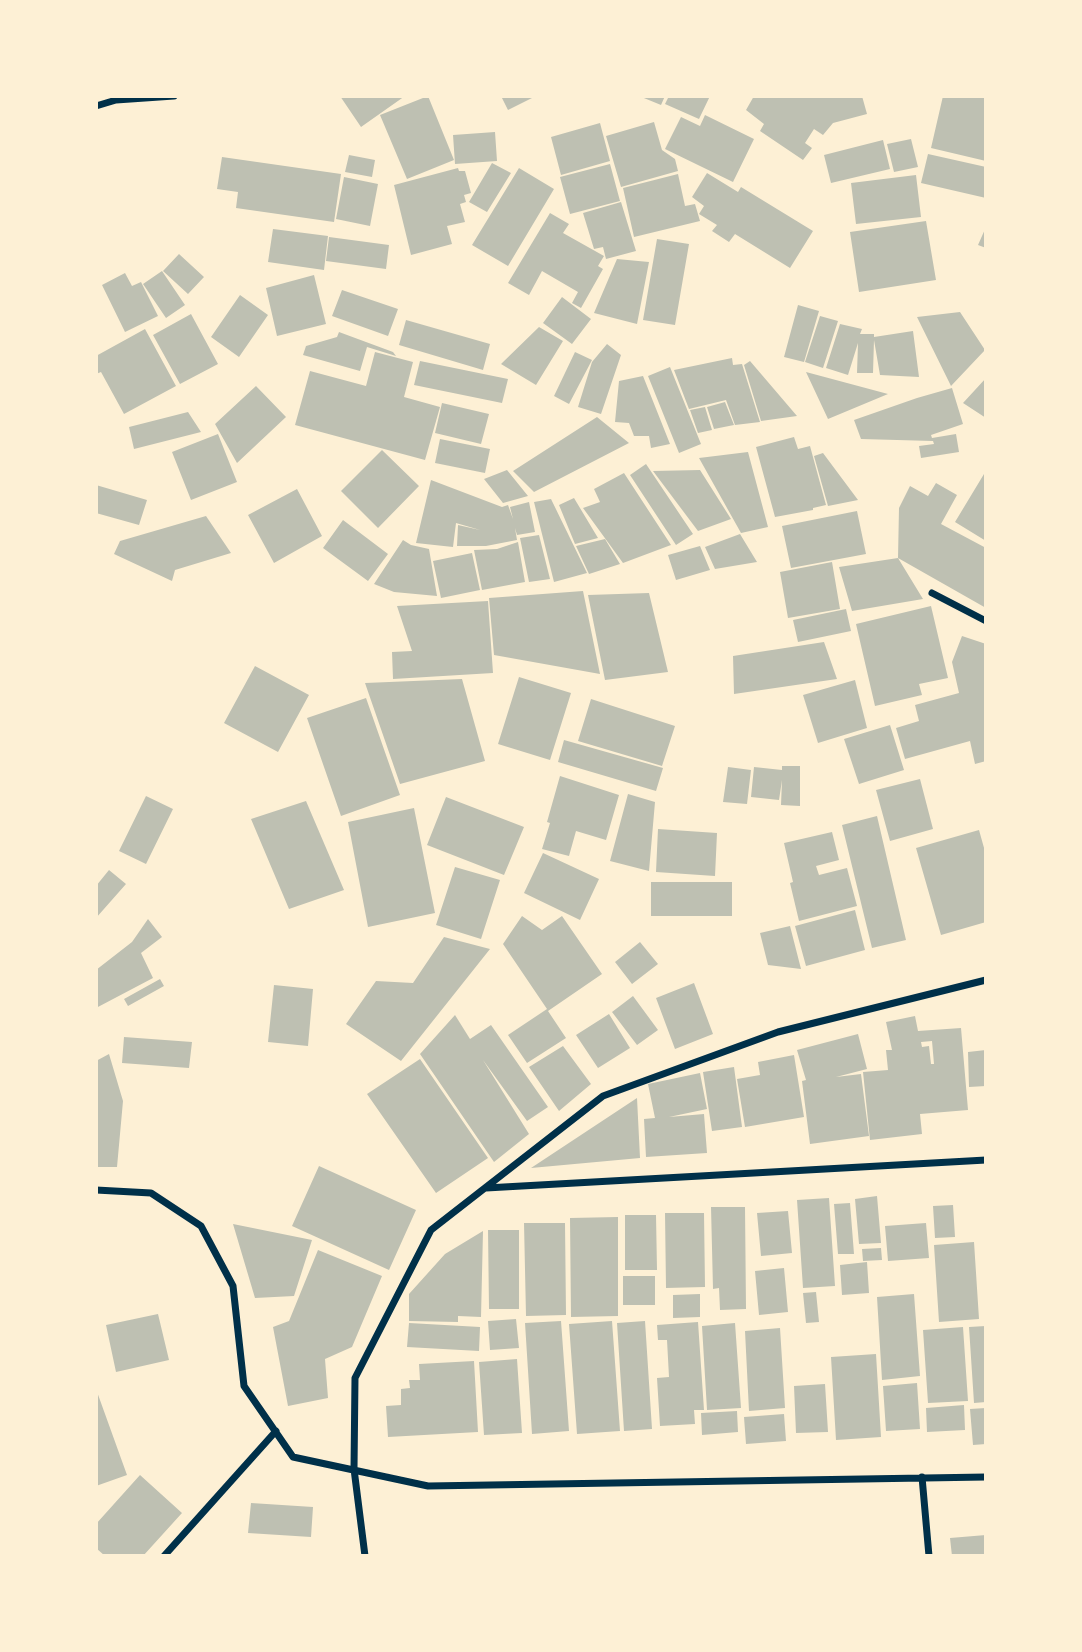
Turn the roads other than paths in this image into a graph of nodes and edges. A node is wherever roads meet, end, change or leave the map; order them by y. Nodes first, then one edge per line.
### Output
1 (174, 96) edge
2 (96, 106) edge
3 (932, 593) dead end
4 (986, 621) edge
5 (986, 981) edge
6 (986, 1160) edge
7 (485, 1188) junction
8 (96, 1190) edge
9 (276, 1431) junction
10 (354, 1469) junction
11 (922, 1477) junction
12 (986, 1477) edge
13 (164, 1556) edge
14 (365, 1556) edge
15 (929, 1556) edge

1 - 2 street
3 - 4 street
5 - 7 street
6 - 7 street
7 - 10 street
8 - 9 street
9 - 10 street
9 - 13 street
10 - 11 street
10 - 14 street
11 - 12 street
11 - 15 street

